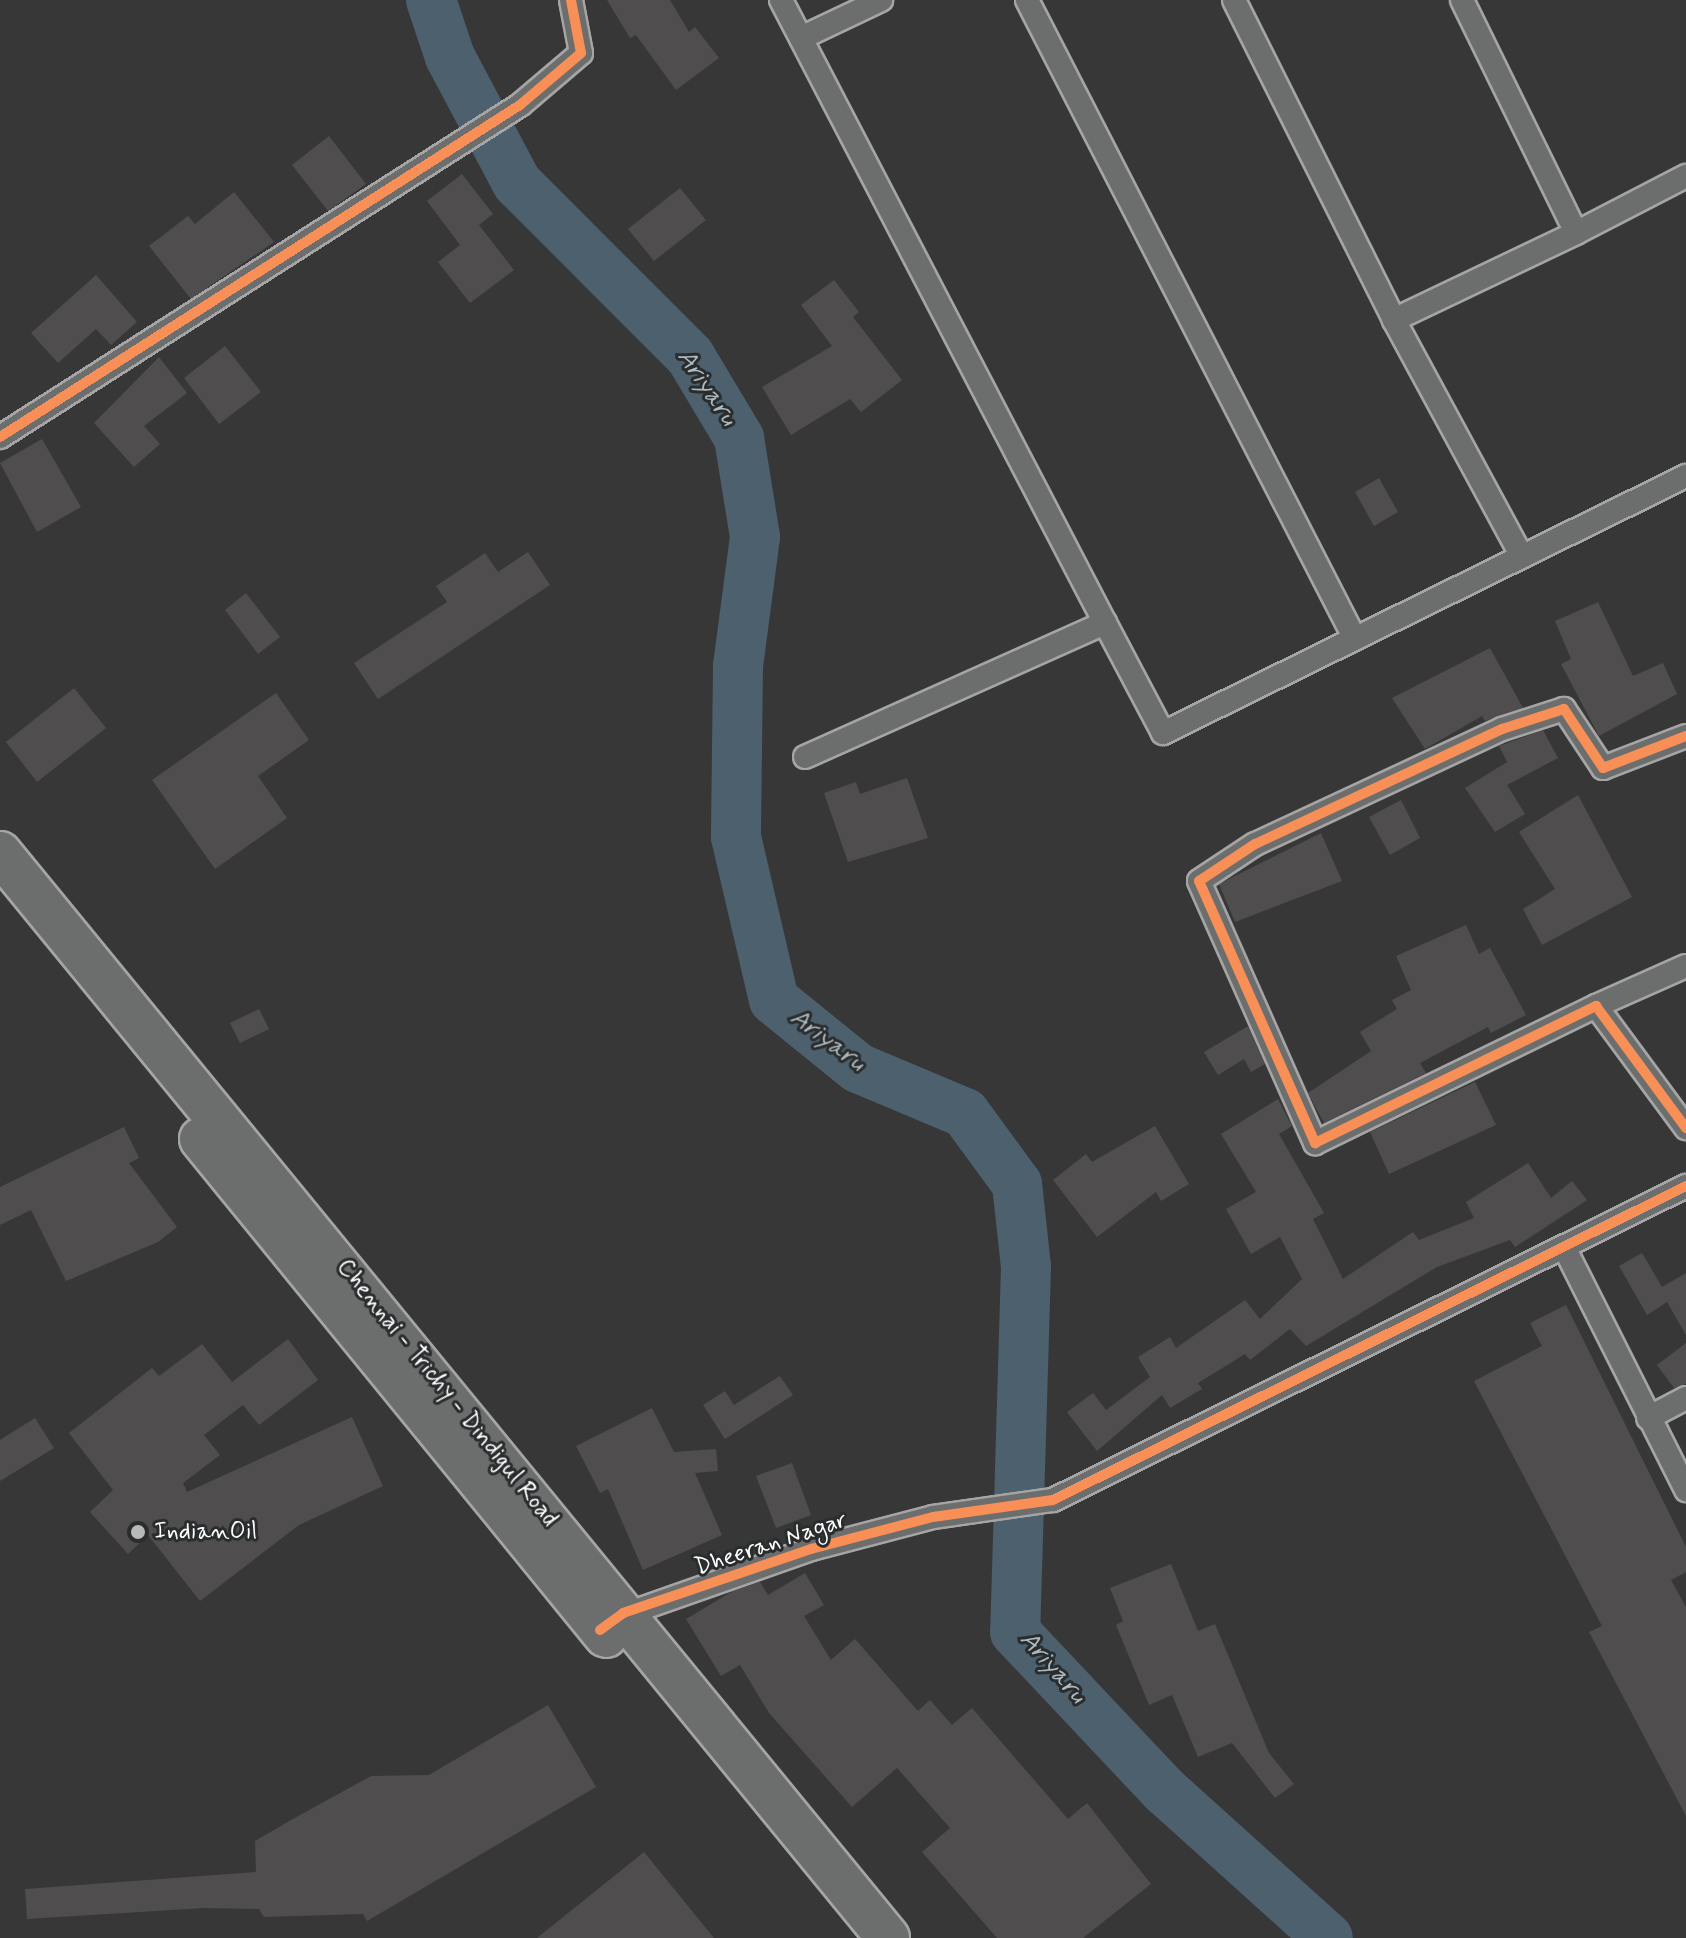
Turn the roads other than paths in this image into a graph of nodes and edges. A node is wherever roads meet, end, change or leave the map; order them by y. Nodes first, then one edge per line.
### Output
1 (571, 0) edge
2 (781, 0) edge
3 (881, 0) edge
4 (1027, 0) edge
5 (1234, 0) edge
6 (1462, 0) edge
7 (801, 38) junction
8 (1686, 176) edge
9 (1576, 233) junction
10 (1394, 320) junction
11 (0, 437) edge
12 (1686, 476) edge
13 (1522, 557) junction
14 (1105, 623) junction
15 (1355, 639) junction
16 (1686, 736) edge
17 (805, 757) dead end
18 (0, 853) edge
19 (0, 896) edge
20 (1686, 966) edge
21 (1596, 1006) junction
22 (1686, 1128) edge
23 (1686, 1186) edge
24 (1565, 1249) junction
25 (1686, 1398) edge
26 (1648, 1418) junction
27 (1686, 1490) edge
28 (612, 1622) junction
29 (852, 1938) edge
30 (888, 1938) edge

1 - 11 street
2 - 7 street
3 - 7 street
4 - 15 street
5 - 10 street
6 - 9 street
7 - 14 street
8 - 9 street
9 - 10 street
10 - 13 street
12 - 13 street
13 - 15 street
14 - 15 street
14 - 17 street
16 - 21 street
18 - 28 highway, Chennai - Trichy - Dindigul Road
19 - 28 highway, Chennai - Trichy - Dindigul Road
20 - 21 street
21 - 22 street
23 - 24 street, Dheeran Nagar
24 - 26 street
24 - 28 street, Dheeran Nagar
25 - 26 street
26 - 27 street
28 - 29 highway, Chennai - Trichy - Dindigul Road
28 - 30 highway, Chennai - Trichy - Dindigul Road

